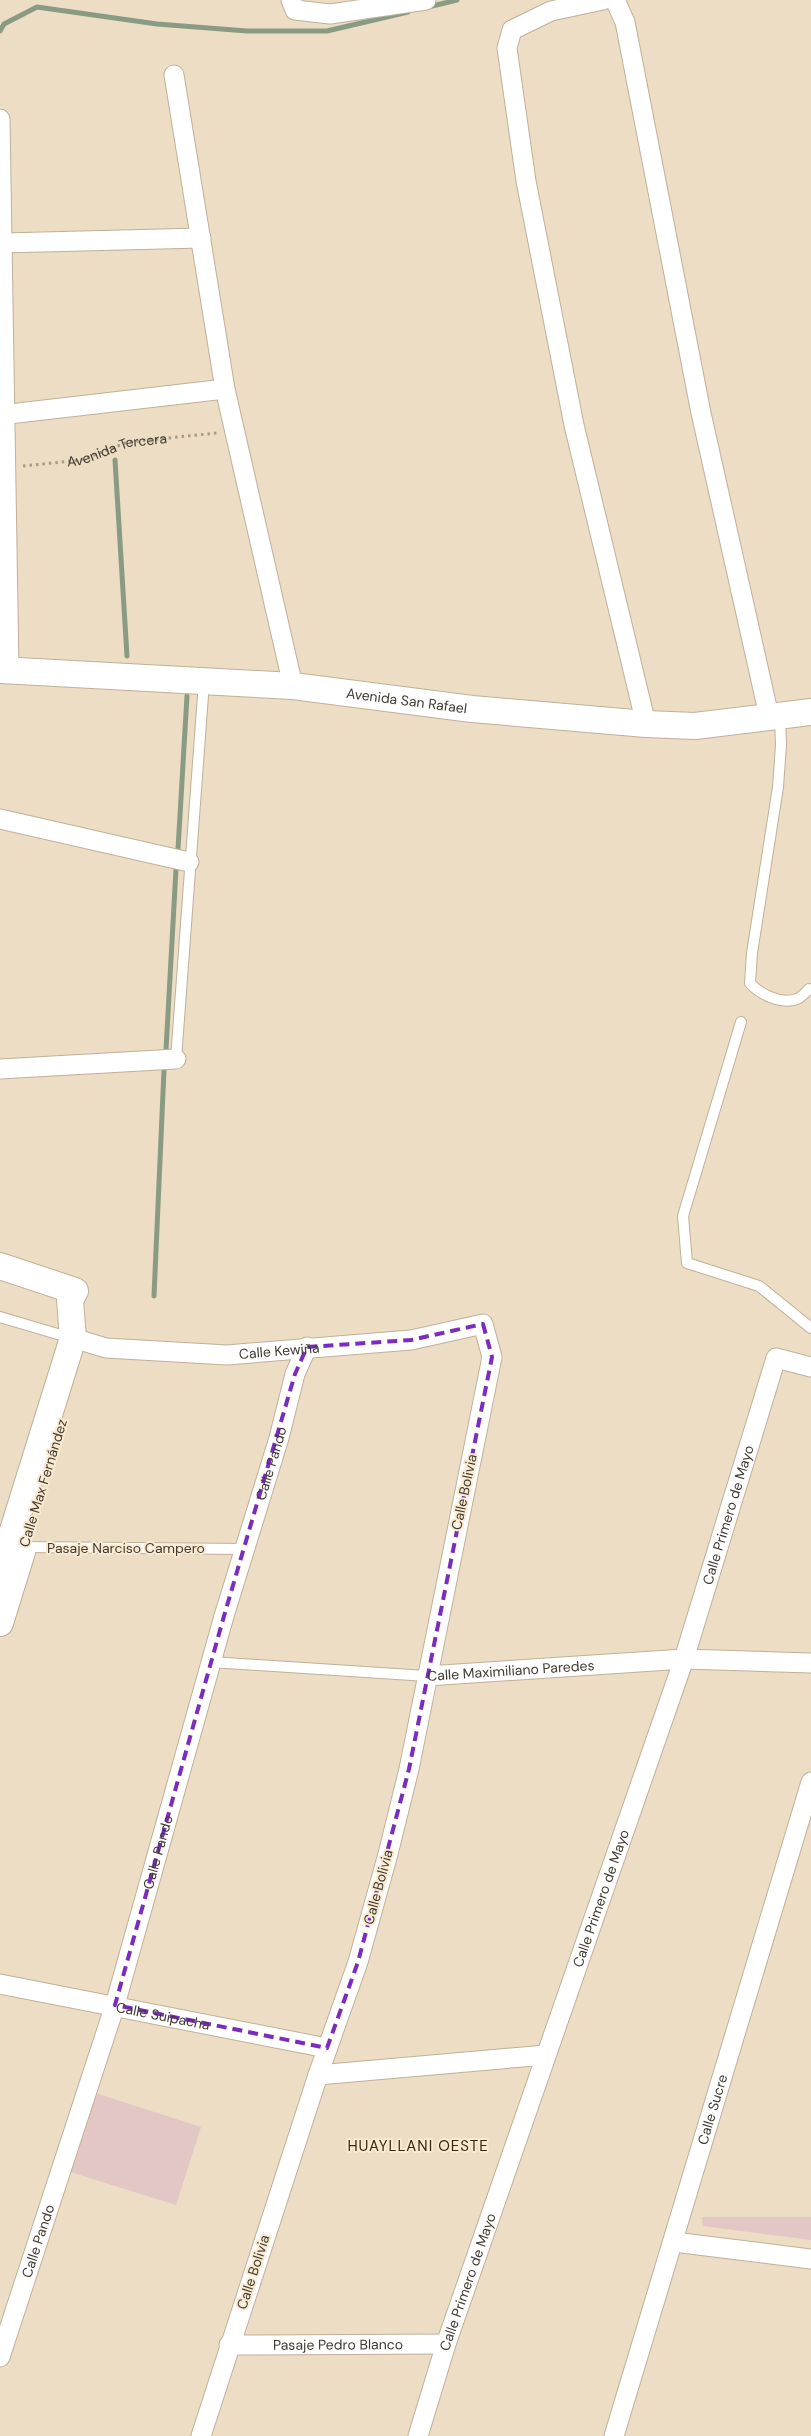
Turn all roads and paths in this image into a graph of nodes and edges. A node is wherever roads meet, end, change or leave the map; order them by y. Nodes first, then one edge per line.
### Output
1 (291, 0) edge
2 (426, 0) edge
3 (602, 0) edge
4 (615, 0) edge
5 (174, 74) dead end
6 (0, 119) edge
7 (202, 238) junction
8 (3, 243) junction
9 (225, 389) junction
10 (3, 415) edge
11 (235, 431) junction
12 (6, 468) junction
13 (4, 670) edge
14 (204, 681) junction
15 (293, 686) junction
16 (811, 712) edge
17 (774, 716) junction
18 (646, 724) junction
19 (0, 819) edge
20 (190, 862) junction
21 (809, 989) dead end
22 (741, 1022) dead end
23 (176, 1059) joint
24 (0, 1069) edge
25 (0, 1266) edge
26 (0, 1316) edge
27 (483, 1324) joint
28 (811, 1328) edge
29 (80, 1340) junction
30 (307, 1347) junction
31 (811, 1367) edge
32 (16, 1547) junction
33 (245, 1549) junction
34 (0, 1572) edge
35 (0, 1623) edge
36 (684, 1659) junction
37 (211, 1662) junction
38 (811, 1663) edge
39 (427, 1676) junction
40 (811, 1782) edge
41 (0, 1984) edge
42 (115, 2005) junction
43 (327, 2048) junction
44 (546, 2055) junction
45 (318, 2075) junction
46 (674, 2242) junction
47 (811, 2259) edge
48 (229, 2344) junction
49 (446, 2344) junction
50 (0, 2357) edge
51 (201, 2436) edge
52 (418, 2436) edge
53 (614, 2436) edge

1 - 2 street
3 - 18 street
4 - 17 street
5 - 7 street
6 - 8 street
7 - 8 street
7 - 9 street
8 - 10 street
9 - 10 street
9 - 11 street
10 - 12 street
11 - 12 path, Avenida Tercera
11 - 15 street
12 - 13 street
13 - 14 street, Avenida San Rafael
14 - 15 street, Avenida San Rafael
14 - 20 lane
15 - 18 street, Avenida San Rafael
16 - 17 street, Avenida San Rafael
17 - 18 street, Avenida San Rafael
17 - 21 lane
19 - 20 street
20 - 23 lane
22 - 28 lane
23 - 24 street
25 - 29 street
26 - 29 lane
27 - 30 street, Calle Kewiña
27 - 39 street, Calle Bolivia
29 - 30 street, Calle Kewiña
29 - 32 street, Calle Max Fernández
30 - 33 street, Calle Pando
31 - 36 street, Calle Primero de Mayo
32 - 33 lane, Pasaje Narciso Campero
32 - 34 street, Calle Max Fernández
32 - 35 street, Calle Max Fernández
33 - 37 street, Calle Pando
36 - 38 street, Calle Maximiliano Paredes
36 - 39 street, Calle Maximiliano Paredes
36 - 44 street, Calle Primero de Mayo
37 - 39 lane, Calle Maximiliano Paredes
37 - 42 street, Calle Pando
39 - 43 street, Calle Bolivia
40 - 46 street, Calle Sucre
41 - 42 street, Calle Suipacha
42 - 43 street, Calle Suipacha
42 - 50 street, Calle Pando
43 - 45 street, Calle Bolivia
44 - 45 street
44 - 49 street, Calle Primero de Mayo
45 - 48 street, Calle Bolivia
46 - 47 street
46 - 53 street, Calle Sucre
48 - 49 street, Pasaje Pedro Blanco
48 - 51 street, Calle Bolivia
49 - 52 street, Calle Primero de Mayo

